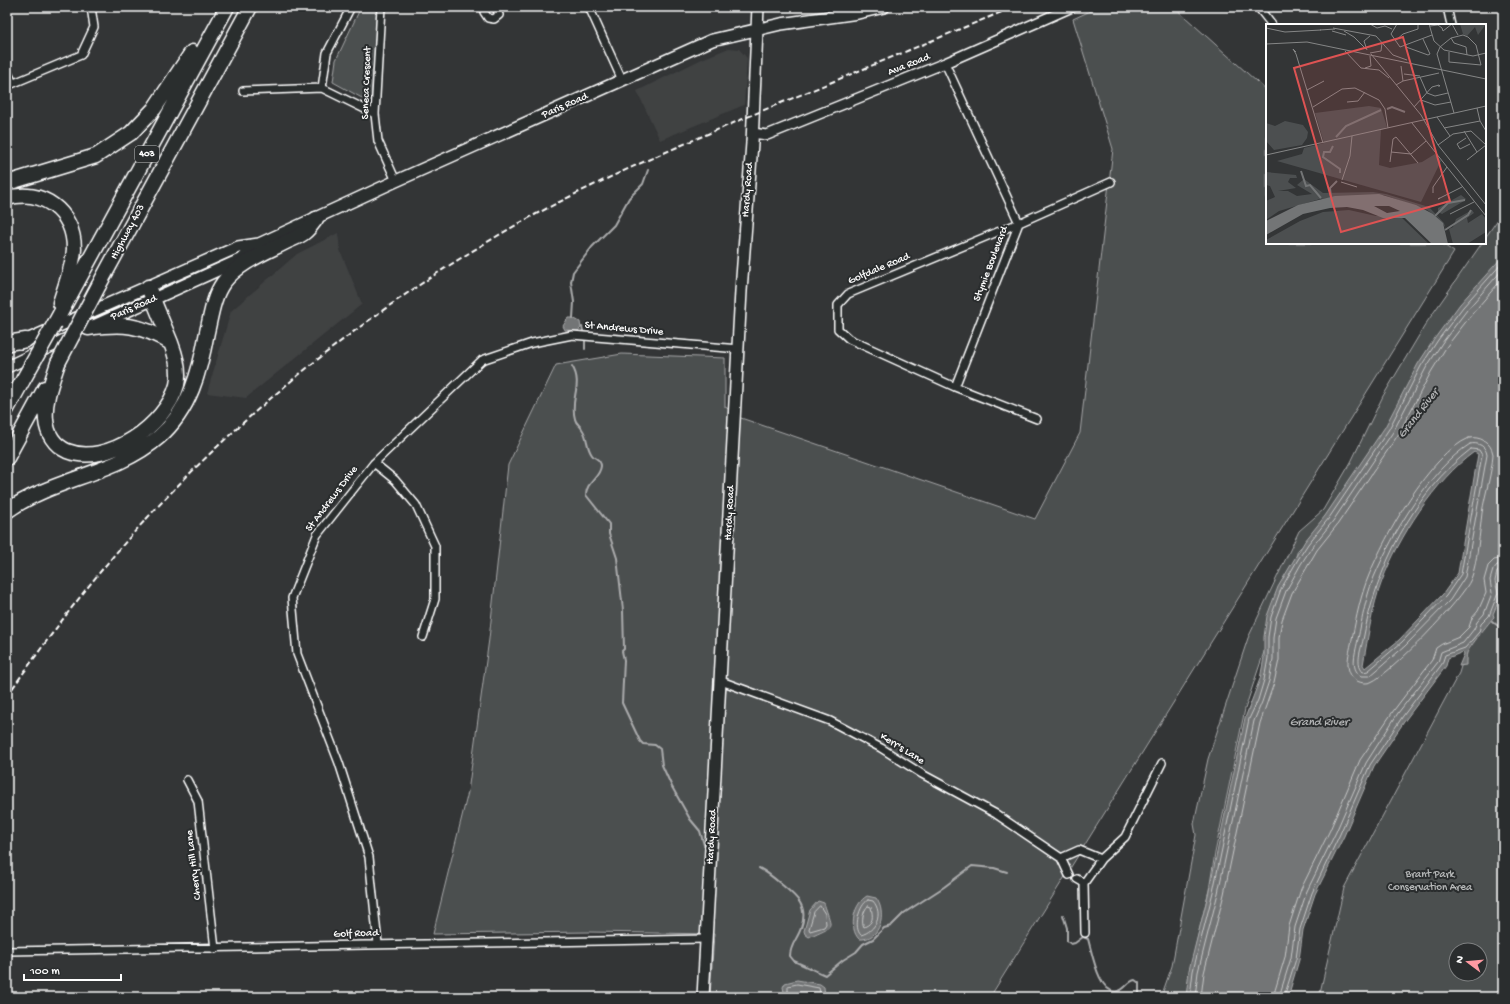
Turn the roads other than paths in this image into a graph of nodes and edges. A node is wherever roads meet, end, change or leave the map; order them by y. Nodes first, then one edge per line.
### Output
1 (91, 7) edge
2 (222, 7) edge
3 (227, 7) edge
4 (250, 7) edge
5 (351, 7) edge
6 (381, 7) edge
7 (485, 7) edge
8 (496, 7) edge
9 (589, 7) edge
10 (758, 7) edge
11 (884, 7) edge
12 (1072, 7) edge
13 (1258, 7) edge
14 (1447, 7) edge
15 (1271, 24) edge
16 (1451, 24) edge
17 (757, 30) junction
18 (945, 63) junction
19 (7, 71) edge
20 (622, 80) junction
21 (10, 84) edge
22 (322, 88) junction
23 (243, 91) dead end
24 (375, 114) junction
25 (752, 134) junction
26 (396, 181) junction
27 (1111, 182) dead end
28 (7, 183) edge
29 (7, 198) edge
30 (316, 219) junction
31 (1019, 223) junction
32 (151, 293) junction
33 (64, 302) junction
34 (88, 328) junction
35 (26, 340) junction
36 (7, 343) edge
37 (171, 344) junction
38 (7, 349) edge
39 (739, 349) junction
40 (58, 363) junction
41 (7, 367) edge
42 (955, 387) junction
43 (7, 409) edge
44 (1037, 419) dead end
45 (7, 458) edge
46 (374, 463) junction
47 (7, 511) edge
48 (423, 637) dead end
49 (720, 681) junction
50 (1162, 762) dead end
51 (187, 780) dead end
52 (1061, 858) junction
53 (1102, 859) junction
54 (1069, 875) dead end
55 (1077, 879) dead end
56 (1084, 883) junction
57 (1085, 933) dead end
58 (706, 939) junction
59 (378, 944) junction
60 (215, 949) junction
61 (7, 950) edge
62 (703, 997) edge

1 - 21 street
2 - 28 highway
3 - 33 highway, Highway 403 / 403
4 - 40 highway, Highway 403 / 403, bridge
5 - 22 street
6 - 24 street, Seneca Crescent
7 - 8 street
9 - 20 street
10 - 17 main road, Hardy Road
11 - 17 main road, Paris Road
12 - 18 street, Ava Road
13 - 15 street
14 - 16 street
17 - 20 main road, Paris Road
17 - 25 main road, Hardy Road
18 - 25 street, Ava Road
18 - 31 street, Stymie Boulevard
19 - 21 street
20 - 26 main road, Paris Road
22 - 23 street
22 - 24 street
24 - 26 street, Seneca Crescent
25 - 39 main road, Hardy Road
26 - 30 main road, Paris Road
27 - 31 street, Golfdale Road
29 - 33 highway
30 - 32 main road, Paris Road
30 - 47 highway
31 - 42 street, Stymie Boulevard
31 - 42 street, Golfdale Road
32 - 34 main road, Paris Road
32 - 35 main road, Paris Road
32 - 37 highway
33 - 43 highway, 403, bridge
34 - 37 highway
34 - 41 main road, Paris Road
35 - 36 highway
35 - 38 main road, Paris Road
37 - 40 highway
39 - 46 street, St Andrews Drive
39 - 49 main road, Hardy Road
40 - 45 highway, Highway 403 / 403
42 - 44 street, Golfdale Road
46 - 48 street
46 - 59 street, St Andrews Drive
49 - 52 street, Kerr's Lane
49 - 58 main road, Hardy Road
50 - 53 street
51 - 60 street, Cherry Hill Lane
52 - 53 street
52 - 54 street
53 - 56 street
55 - 56 street
56 - 57 street
58 - 59 street, Golf Road
58 - 62 main road, Hardy Road
59 - 60 street, Golf Road
60 - 61 street, Golf Road

